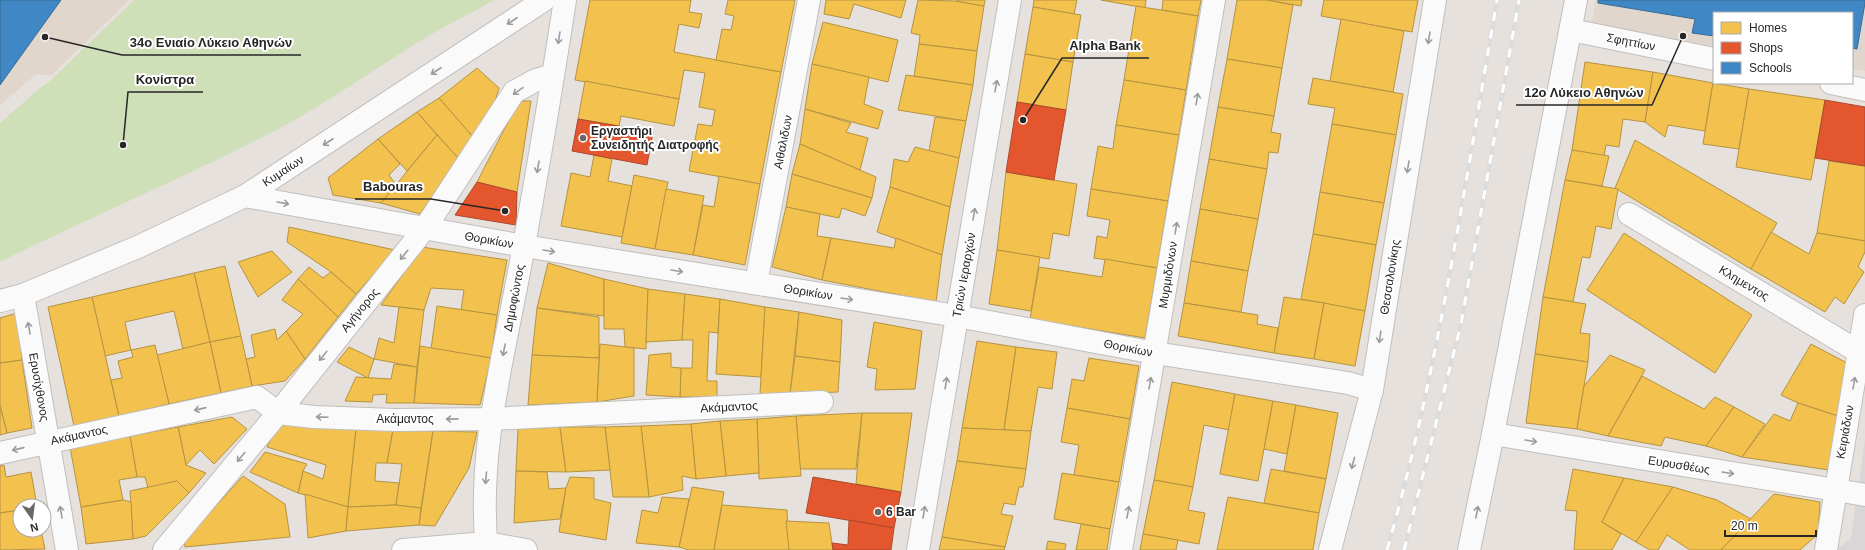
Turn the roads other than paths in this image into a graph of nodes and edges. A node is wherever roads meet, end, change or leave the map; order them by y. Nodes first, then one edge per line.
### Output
1 (544, 0) edge
2 (565, 0) edge
3 (809, 0) edge
4 (1010, 0) edge
5 (1214, 0) edge
6 (1435, 0) edge
7 (1576, 0) edge
8 (1571, 30) junction
9 (1713, 59) edge
10 (553, 75) junction
11 (1836, 84) edge
12 (1865, 90) edge
13 (245, 196) junction
14 (1629, 214) dead end
15 (425, 228) junction
16 (524, 246) junction
17 (756, 284) junction
18 (23, 295) junction
19 (0, 301) edge
20 (1865, 315) edge
21 (957, 316) junction
22 (1859, 352) junction
23 (1155, 353) junction
24 (1372, 390) junction
25 (822, 402) dead end
26 (278, 413) junction
27 (491, 419) junction
28 (1492, 434) junction
29 (48, 442) junction
30 (0, 453) edge
31 (1836, 490) junction
32 (1865, 495) edge
33 (487, 547) edge
34 (67, 550) edge
35 (164, 550) edge
36 (402, 550) edge
37 (526, 550) edge
38 (918, 550) edge
39 (1121, 550) edge
40 (1330, 550) edge
41 (1469, 550) edge
42 (1826, 550) edge

1 -> 13 street, Κυμαίων
2 -> 10 street, Δημοφώντος
3 - 17 street, Αιθαλιδων
21 -> 4 street, Τριών Ιεραρχών
23 -> 5 street, Μυρμιδόνων
6 -> 24 street, Θεσσαλονίκης
7 - 8 street
8 - 9 street, Σφηττίων
8 - 28 street
10 -> 15 street, Αγήνορος
10 -> 16 street, Δημοφώντος
11 - 12 street
13 -> 15 street, Θορικίων
13 - 18 street, Κυμαίων
14 - 22 street, Κλημεντος
15 - 16 street, Θορικίων
15 -> 26 street, Αγήνορος
16 -> 17 street, Θορικίων
16 -> 27 street, Δημοφώντος
17 -> 21 street, Θορικίων
18 - 19 street, Κυμαίων
29 -> 18 street, Ερυσίχθονος
20 - 22 street, Κειριάδων
21 - 23 street, Θορικίων
38 -> 21 street, Τριών Ιεραρχών
31 -> 22 street, Κειριάδων
23 - 24 street, Θορικίων
39 -> 23 street, Μυρμιδόνων
24 -> 40 street, Θεσσαλονίκης
25 - 27 street, Ακάμαντος
27 -> 26 street, Ακάμαντος
26 -> 29 street, Ακάμαντος
26 -> 35 street, Αγήνορος
27 -> 33 street, Δημοφώντος
28 -> 31 street, Ευρυσθέως
41 -> 28 street
29 -> 30 street, Ακάμαντος
34 -> 29 street, Ερυσίχθονος
31 - 32 street, Ευρυσθέως
31 - 42 street, Κειριάδων
33 - 36 street
33 - 37 street

